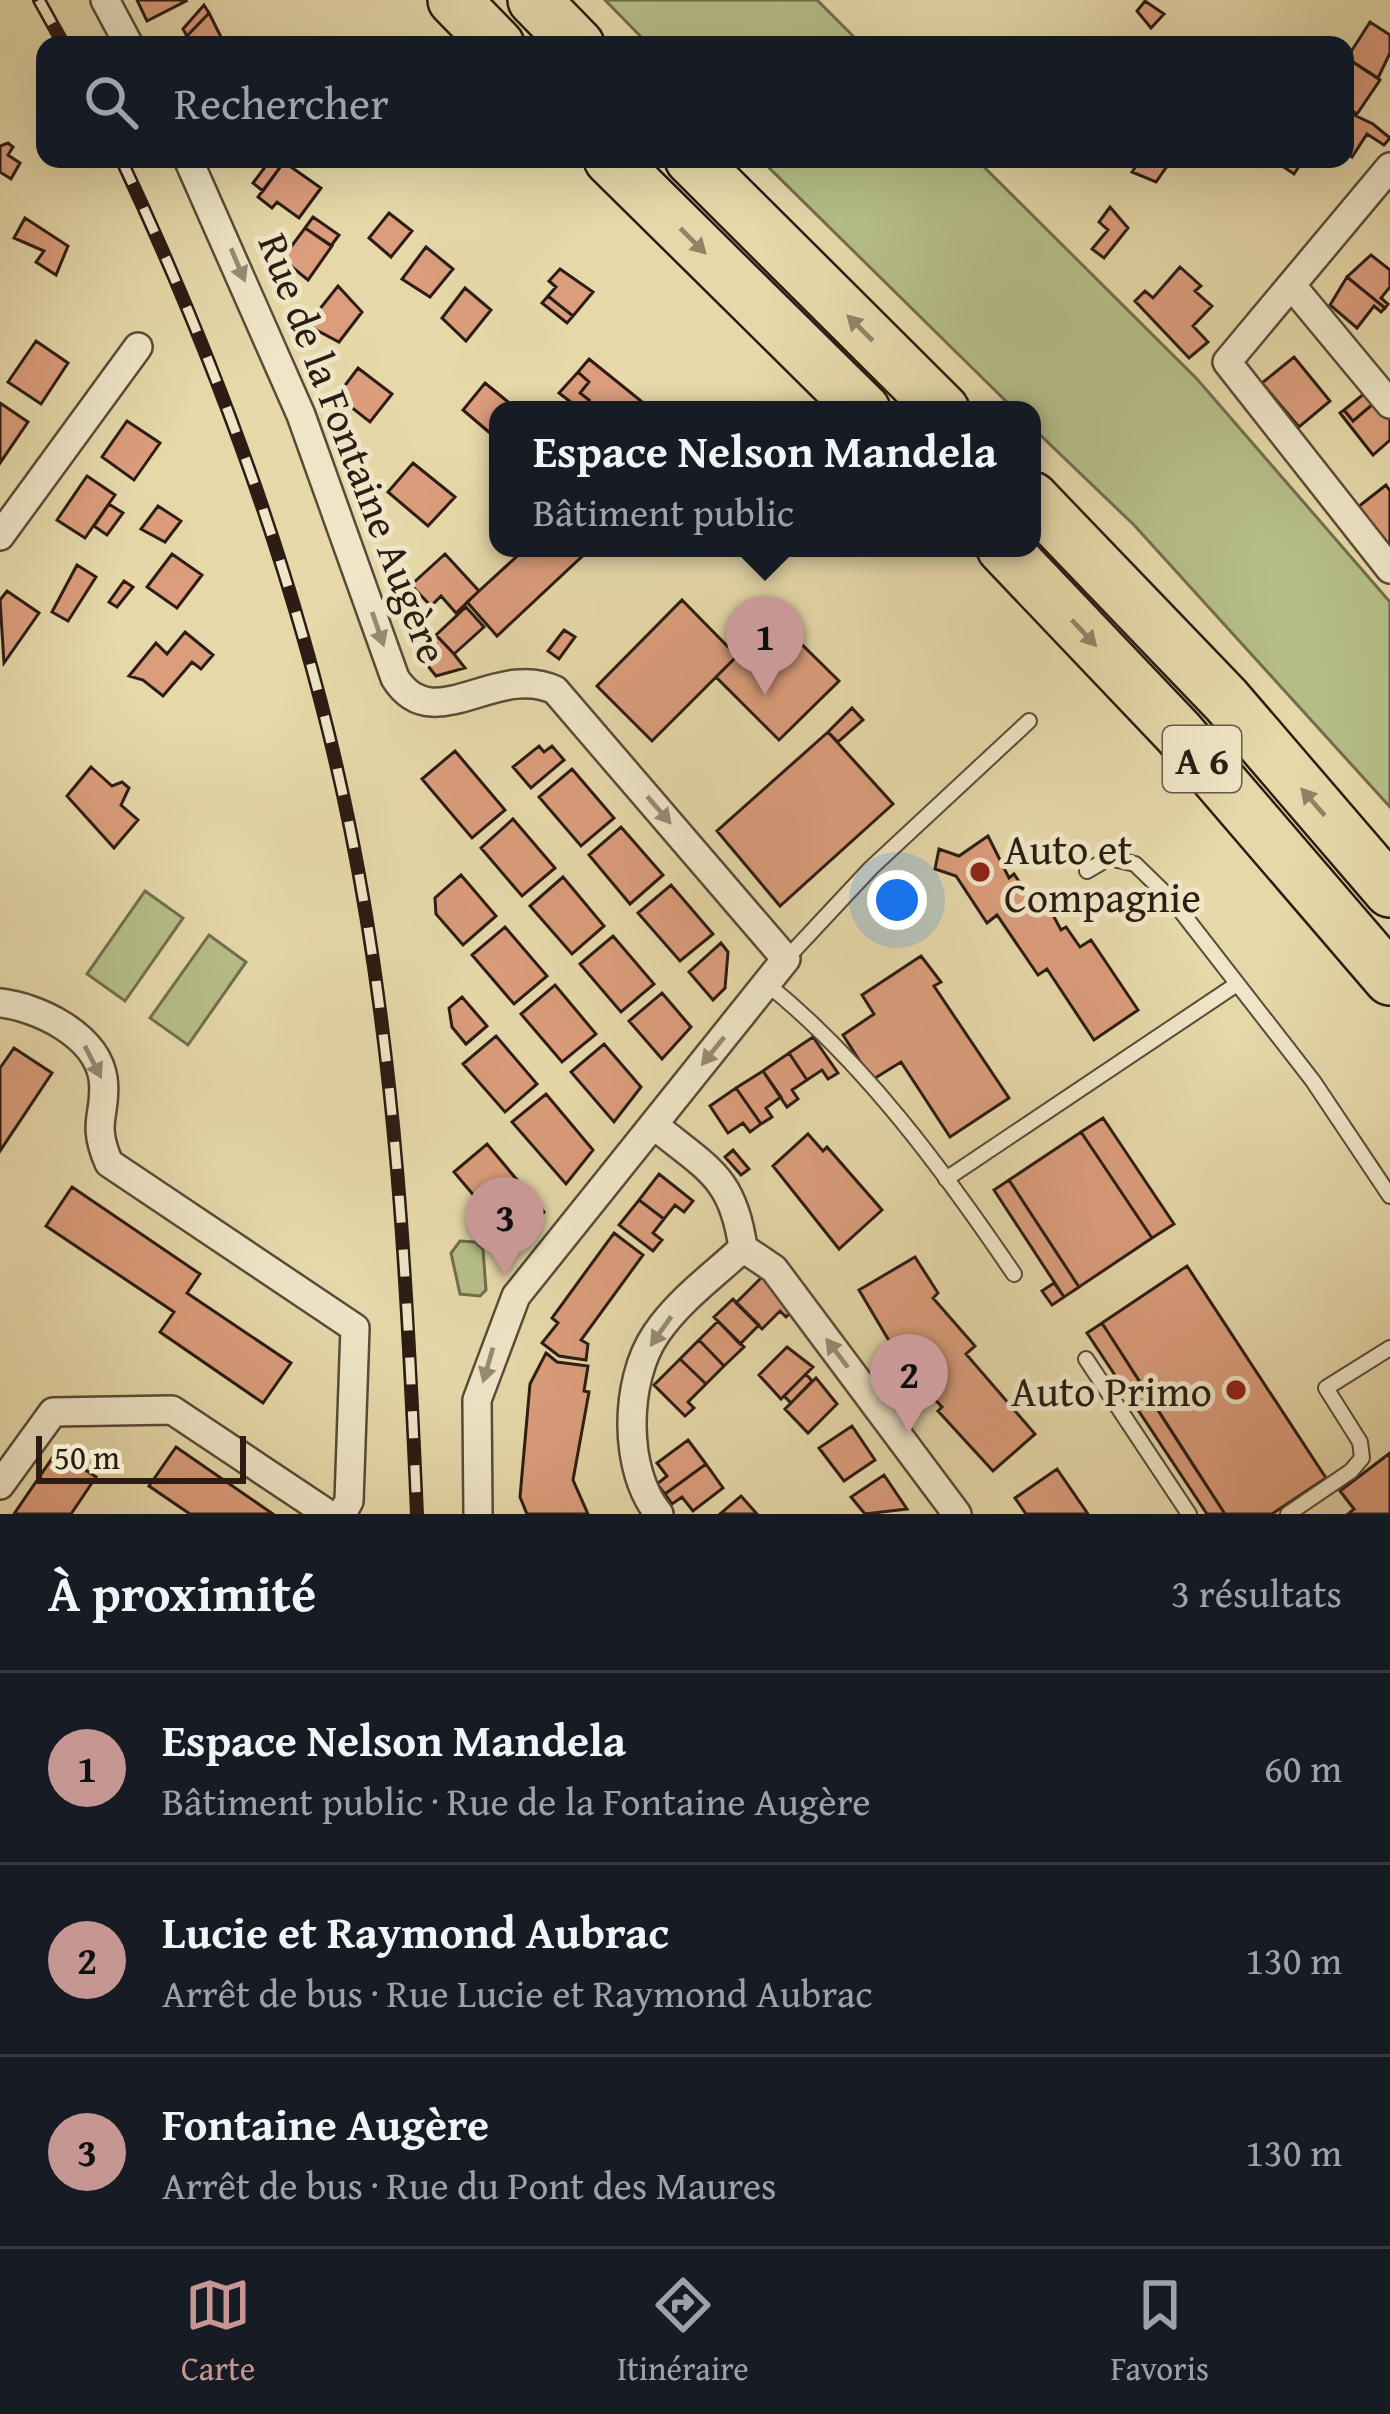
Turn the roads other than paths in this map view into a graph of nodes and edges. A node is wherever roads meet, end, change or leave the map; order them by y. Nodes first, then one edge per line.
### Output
1 (105, 0) edge
2 (454, 0) edge
3 (534, 0) edge
4 (124, 36) edge
5 (489, 36) edge
6 (569, 36) edge
7 (1390, 167) edge
8 (192, 168) edge
9 (619, 168) edge
10 (700, 168) edge
11 (1292, 286) junction
12 (138, 347) dead end
13 (855, 401) edge
14 (935, 401) edge
15 (1390, 404) edge
16 (1041, 507) edge
17 (4, 525) edge
18 (1012, 557) edge
19 (1390, 569) edge
20 (1029, 721) dead end
21 (1087, 871) dead end
22 (1390, 891) edge
23 (786, 959) junction
24 (1390, 979) edge
25 (767, 984) junction
26 (1237, 984) junction
27 (0, 1003) edge
28 (654, 1125) junction
29 (946, 1179) junction
30 (1390, 1196) edge
31 (743, 1248) junction
32 (1013, 1274) dead end
33 (1390, 1348) edge
34 (1086, 1359) dead end
35 (0, 1485) edge
36 (328, 1514) edge
37 (342, 1514) edge
38 (478, 1514) edge
39 (658, 1514) edge
40 (957, 1514) edge
41 (1189, 1514) edge
42 (1288, 1514) edge

1 - 4 street
2 - 5 highway
3 - 6 highway
7 - 11 street
8 -> 23 street, Rue de la Fontaine Augère
9 -> 13 highway
14 -> 10 highway
11 - 15 street
11 - 19 street
12 - 17 street
22 -> 16 highway, A 6
18 -> 24 highway, A 6
20 - 23 lane
21 - 26 lane
23 - 25 street
25 -> 28 street
25 - 29 lane
26 - 29 lane
26 - 30 lane
27 -> 37 street
28 - 31 street
28 -> 38 street
29 - 32 lane
31 -> 39 street
40 -> 31 street
33 - 42 lane
34 - 41 lane
35 - 36 street

